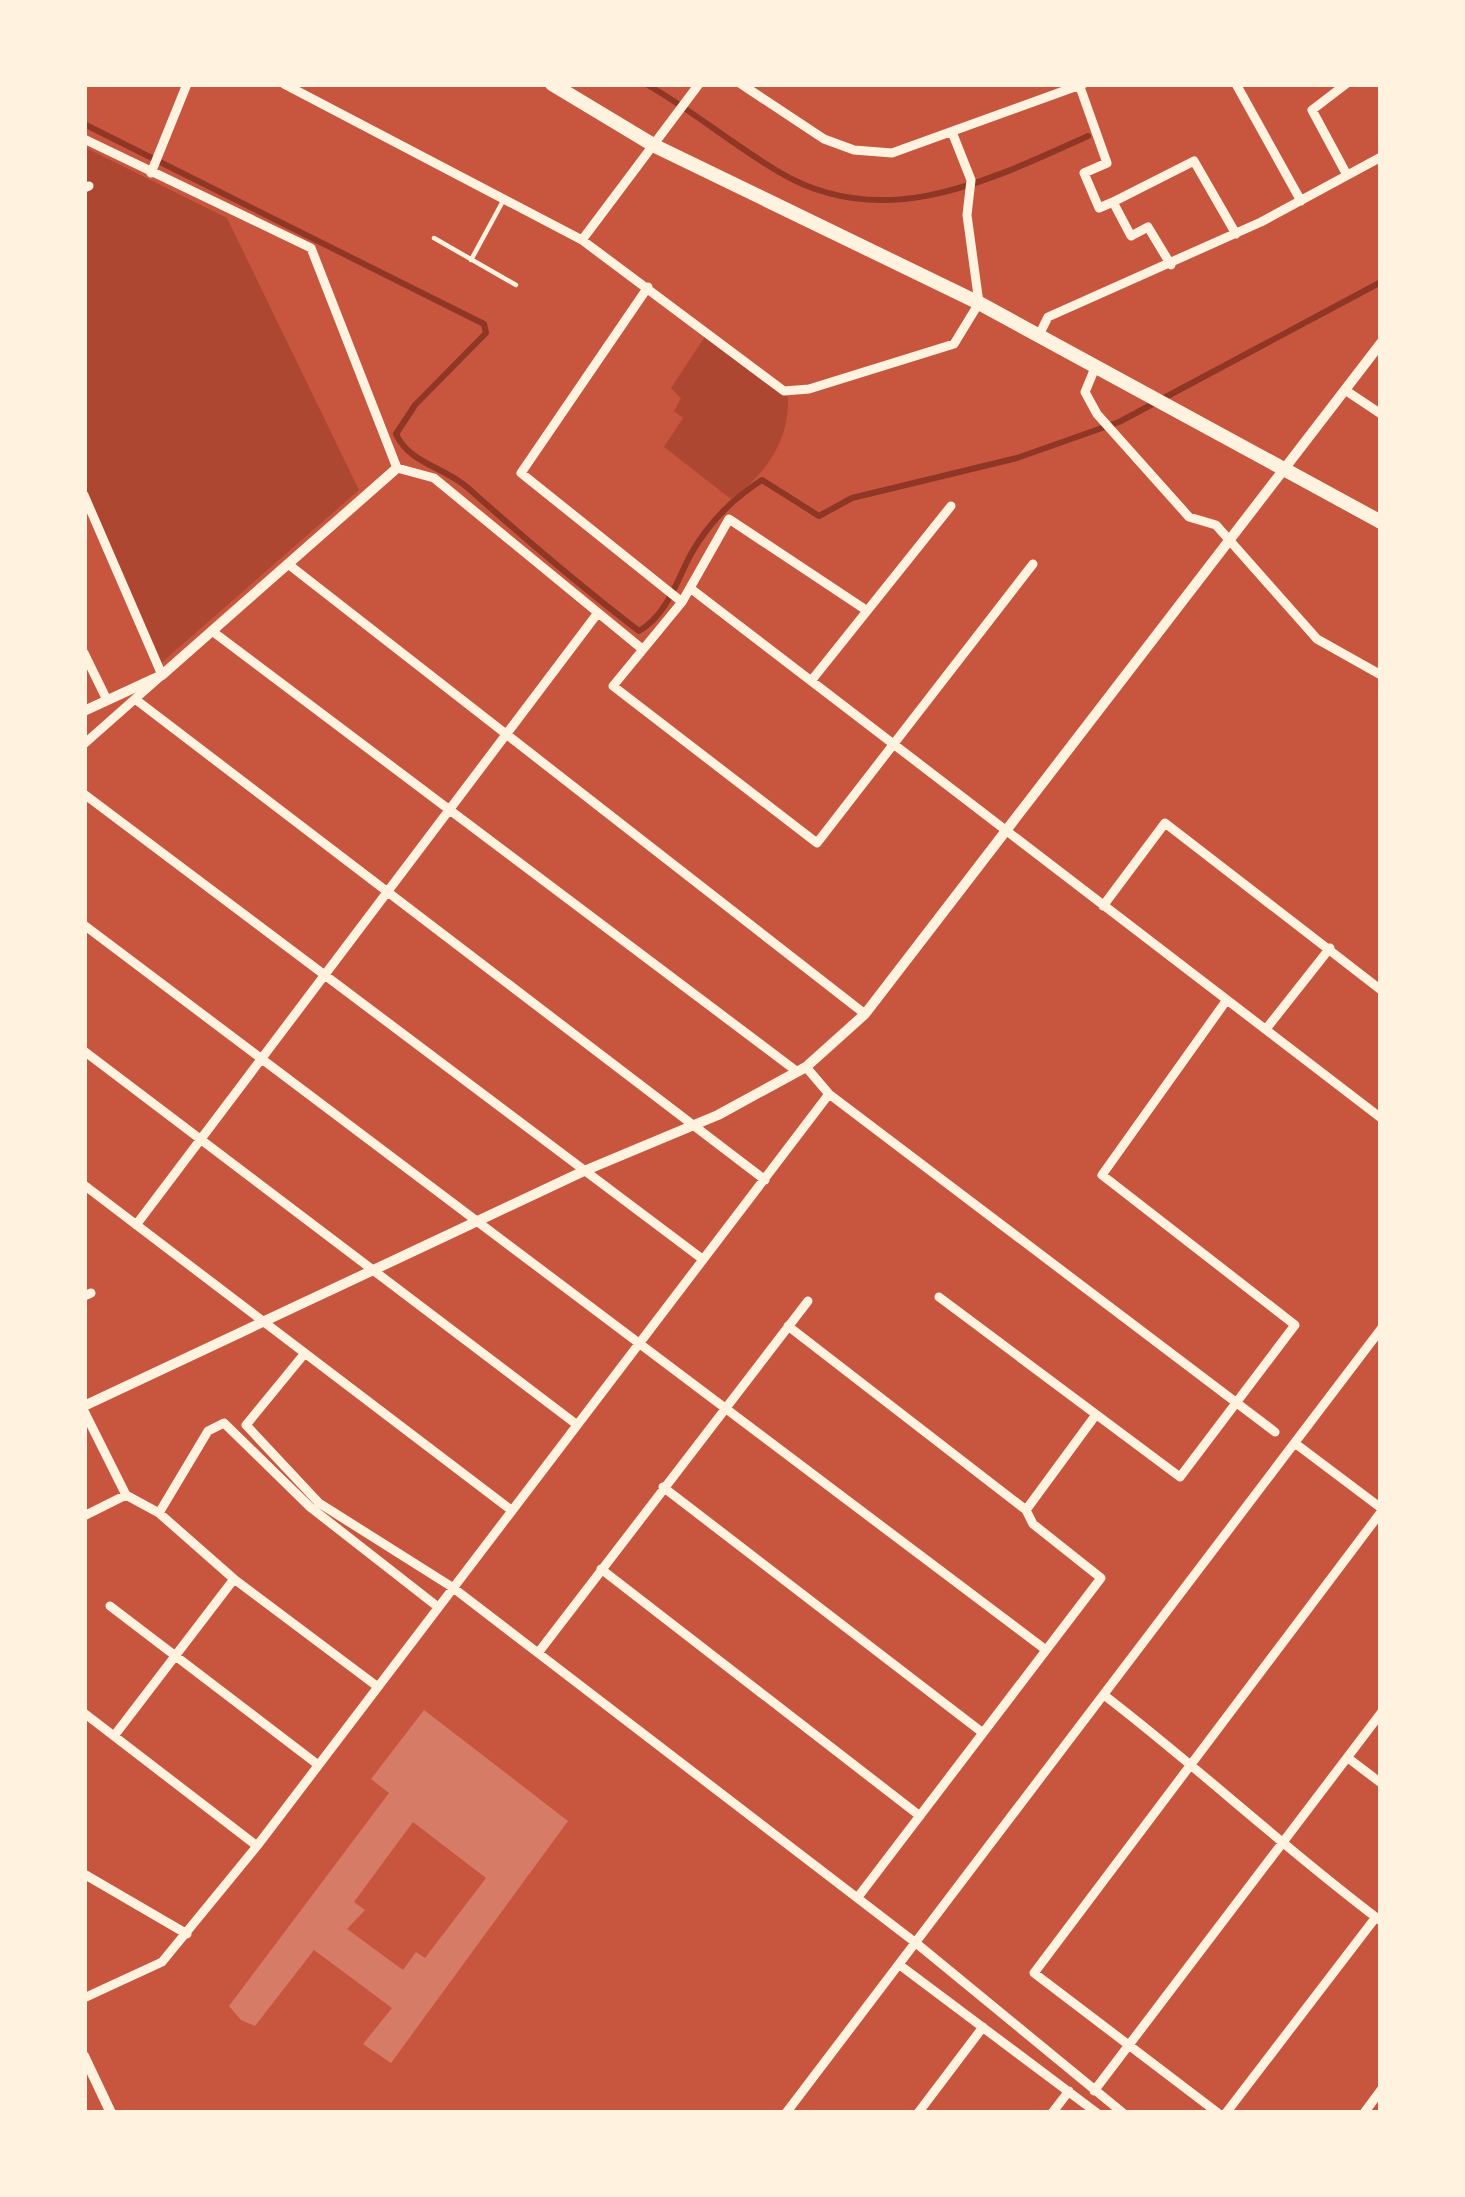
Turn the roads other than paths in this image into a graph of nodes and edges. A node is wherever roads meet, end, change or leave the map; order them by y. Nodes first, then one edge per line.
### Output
1 (188, 84) edge
2 (284, 84) edge
3 (553, 84) edge
4 (699, 84) edge
5 (741, 84) edge
6 (1236, 84) edge
7 (1346, 84) edge
8 (1082, 85) edge
9 (952, 132) junction
10 (84, 139) edge
11 (655, 146) junction
12 (1376, 161) edge
13 (151, 173) junction
14 (1381, 174) edge
15 (1347, 175) junction
16 (506, 196) junction
17 (1301, 201) junction
18 (1113, 202) junction
19 (1236, 234) junction
20 (434, 238) dead end
21 (582, 240) junction
22 (471, 260) junction
23 (1171, 265) junction
24 (516, 285) dead end
25 (648, 287) junction
26 (979, 303) junction
27 (1039, 335) junction
28 (1381, 343) edge
29 (1095, 368) junction
30 (1346, 390) junction
31 (1381, 413) edge
32 (1284, 466) junction
33 (397, 468) junction
34 (84, 495) edge
35 (951, 506) dead end
36 (1381, 522) edge
37 (1229, 542) junction
38 (288, 565) junction
39 (1034, 565) dead end
40 (690, 588) junction
41 (682, 602) junction
42 (866, 610) junction
43 (597, 614) junction
44 (212, 631) junction
45 (640, 648) junction
46 (84, 653) edge
47 (1381, 674) edge
48 (162, 675) junction
49 (811, 681) junction
50 (135, 699) junction
51 (107, 700) junction
52 (84, 711) edge
53 (506, 737) junction
54 (892, 742) junction
55 (84, 744) edge
56 (84, 794) edge
57 (450, 810) junction
58 (1003, 832) junction
59 (387, 892) junction
60 (1103, 906) junction
61 (84, 926) edge
62 (1330, 949) junction
63 (323, 974) junction
64 (1381, 990) edge
65 (1226, 1001) junction
66 (866, 1014) junction
67 (1267, 1029) junction
68 (84, 1051) edge
69 (260, 1056) junction
70 (801, 1068) junction
71 (829, 1094) junction
72 (1381, 1118) edge
73 (692, 1125) junction
74 (197, 1137) junction
75 (584, 1171) junction
76 (765, 1180) junction
77 (84, 1185) edge
78 (481, 1221) junction
79 (136, 1225) junction
80 (701, 1258) junction
81 (372, 1269) junction
82 (939, 1297) dead end
83 (808, 1301) dead end
84 (266, 1324) junction
85 (788, 1326) junction
86 (1381, 1329) edge
87 (638, 1339) junction
88 (304, 1353) junction
89 (1234, 1402) junction
90 (726, 1407) junction
91 (84, 1409) edge
92 (1095, 1416) junction
93 (576, 1424) junction
94 (1275, 1432) dead end
95 (1295, 1444) junction
96 (664, 1487) junction
97 (126, 1495) junction
98 (511, 1510) junction
99 (1026, 1510) junction
100 (1381, 1510) edge
101 (159, 1513) junction
102 (84, 1516) edge
103 (601, 1569) junction
104 (234, 1579) junction
105 (452, 1587) junction
106 (110, 1606) dead end
107 (438, 1607) junction
108 (1046, 1650) junction
109 (538, 1653) junction
110 (173, 1654) junction
111 (378, 1687) junction
112 (1104, 1695) junction
113 (84, 1713) edge
114 (1381, 1713) edge
115 (983, 1733) junction
116 (114, 1736) junction
117 (1348, 1758) junction
118 (1192, 1762) junction
119 (317, 1764) junction
120 (1381, 1783) edge
121 (920, 1816) junction
122 (256, 1846) junction
123 (1282, 1846) junction
124 (84, 1874) edge
125 (858, 1898) junction
126 (1379, 1919) edge
127 (187, 1934) junction
128 (916, 1943) junction
129 (901, 1966) junction
130 (84, 1998) edge
131 (983, 2027) junction
132 (1128, 2047) junction
133 (84, 2056) edge
134 (99, 2084) junction
135 (1381, 2090) edge
136 (1069, 2091) junction
137 (1094, 2091) junction
138 (84, 2093) edge
139 (111, 2113) edge
140 (787, 2113) edge
141 (917, 2113) edge
142 (1052, 2113) edge
143 (1097, 2113) edge
144 (1124, 2113) edge
145 (1222, 2113) edge
146 (1364, 2113) edge

1 - 13 street
2 - 16 street
3 - 11 main road
4 - 11 street
5 - 9 street
6 - 17 street
7 - 15 street
8 - 9 street
8 - 18 street
9 - 26 street
10 - 13 street
11 - 21 street
11 - 26 main road
12 - 14 street
12 - 15 street
13 - 33 street
15 - 17 street
16 - 21 street
16 - 22 lane
17 - 19 street
18 - 19 street
18 - 23 street
19 - 23 street
20 - 22 lane
21 - 25 street
22 - 24 lane
23 - 27 street
25 - 26 street
25 - 41 street
26 - 27 main road
27 - 29 main road
28 - 30 street
29 - 32 main road
29 - 37 street
30 - 31 street
30 - 32 street
32 - 36 main road
32 - 37 street
33 - 38 street
33 - 43 street
34 - 48 street
35 - 42 street
37 - 47 street
37 - 58 street
38 - 44 street
38 - 53 street
39 - 54 street
40 - 41 street
40 - 42 street
40 - 49 street
41 - 45 street
42 - 49 street
43 - 45 street
43 - 53 street
44 - 48 street
44 - 57 street
45 - 54 street
46 - 51 street
48 - 50 street
48 - 51 street
49 - 54 street
50 - 55 street
50 - 59 street
51 - 52 street
53 - 57 street
53 - 66 street
54 - 58 street
56 - 63 street
57 - 59 street
57 - 70 street
58 - 60 street
58 - 66 street
59 - 63 street
59 - 73 street
60 - 62 street
60 - 65 street
61 - 69 street
62 - 64 street
62 - 67 street
63 - 69 street
63 - 75 street
65 - 67 street
65 - 89 street
66 - 70 street
67 - 72 street
68 - 74 street
69 - 74 street
69 - 78 street
70 - 71 street
70 - 73 street
71 - 76 street
71 - 89 street
73 - 75 street
73 - 76 street
74 - 79 street
74 - 81 street
75 - 78 street
75 - 80 street
76 - 80 street
77 - 79 street
78 - 81 street
78 - 87 street
79 - 84 street
80 - 87 street
81 - 84 street
81 - 93 street
82 - 92 street
83 - 85 street
84 - 88 street
84 - 91 street
85 - 90 street
85 - 99 street
86 - 95 street
87 - 90 street
87 - 93 street
88 - 98 street
88 - 105 street
89 - 92 street
89 - 94 street
90 - 96 street
90 - 108 street
91 - 97 street
92 - 99 street
93 - 98 street
95 - 100 street
95 - 112 street
96 - 103 street
96 - 115 street
97 - 101 street
97 - 102 street
98 - 105 street
99 - 108 street
100 - 118 street
101 - 104 street
101 - 107 street
103 - 109 street
103 - 121 street
104 - 110 street
104 - 111 street
105 - 107 street
105 - 109 street
106 - 110 street
107 - 111 street
108 - 115 street
109 - 125 street
110 - 116 street
110 - 119 street
111 - 119 street
112 - 118 street
112 - 128 street
113 - 116 street
114 - 117 street
115 - 121 street
116 - 122 street
117 - 120 street
117 - 123 street
118 - 123 street
118 - 132 street
119 - 122 street
121 - 125 street
122 - 127 street
123 - 126 street
123 - 132 street
124 - 127 street
125 - 128 street
126 - 145 street
127 - 130 street
128 - 129 street
128 - 137 street
129 - 131 street
129 - 140 street
131 - 136 street
131 - 141 street
132 - 137 street
132 - 145 street
133 - 134 street
134 - 138 street
134 - 139 street
135 - 146 street
136 - 142 street
136 - 143 street
137 - 144 street

